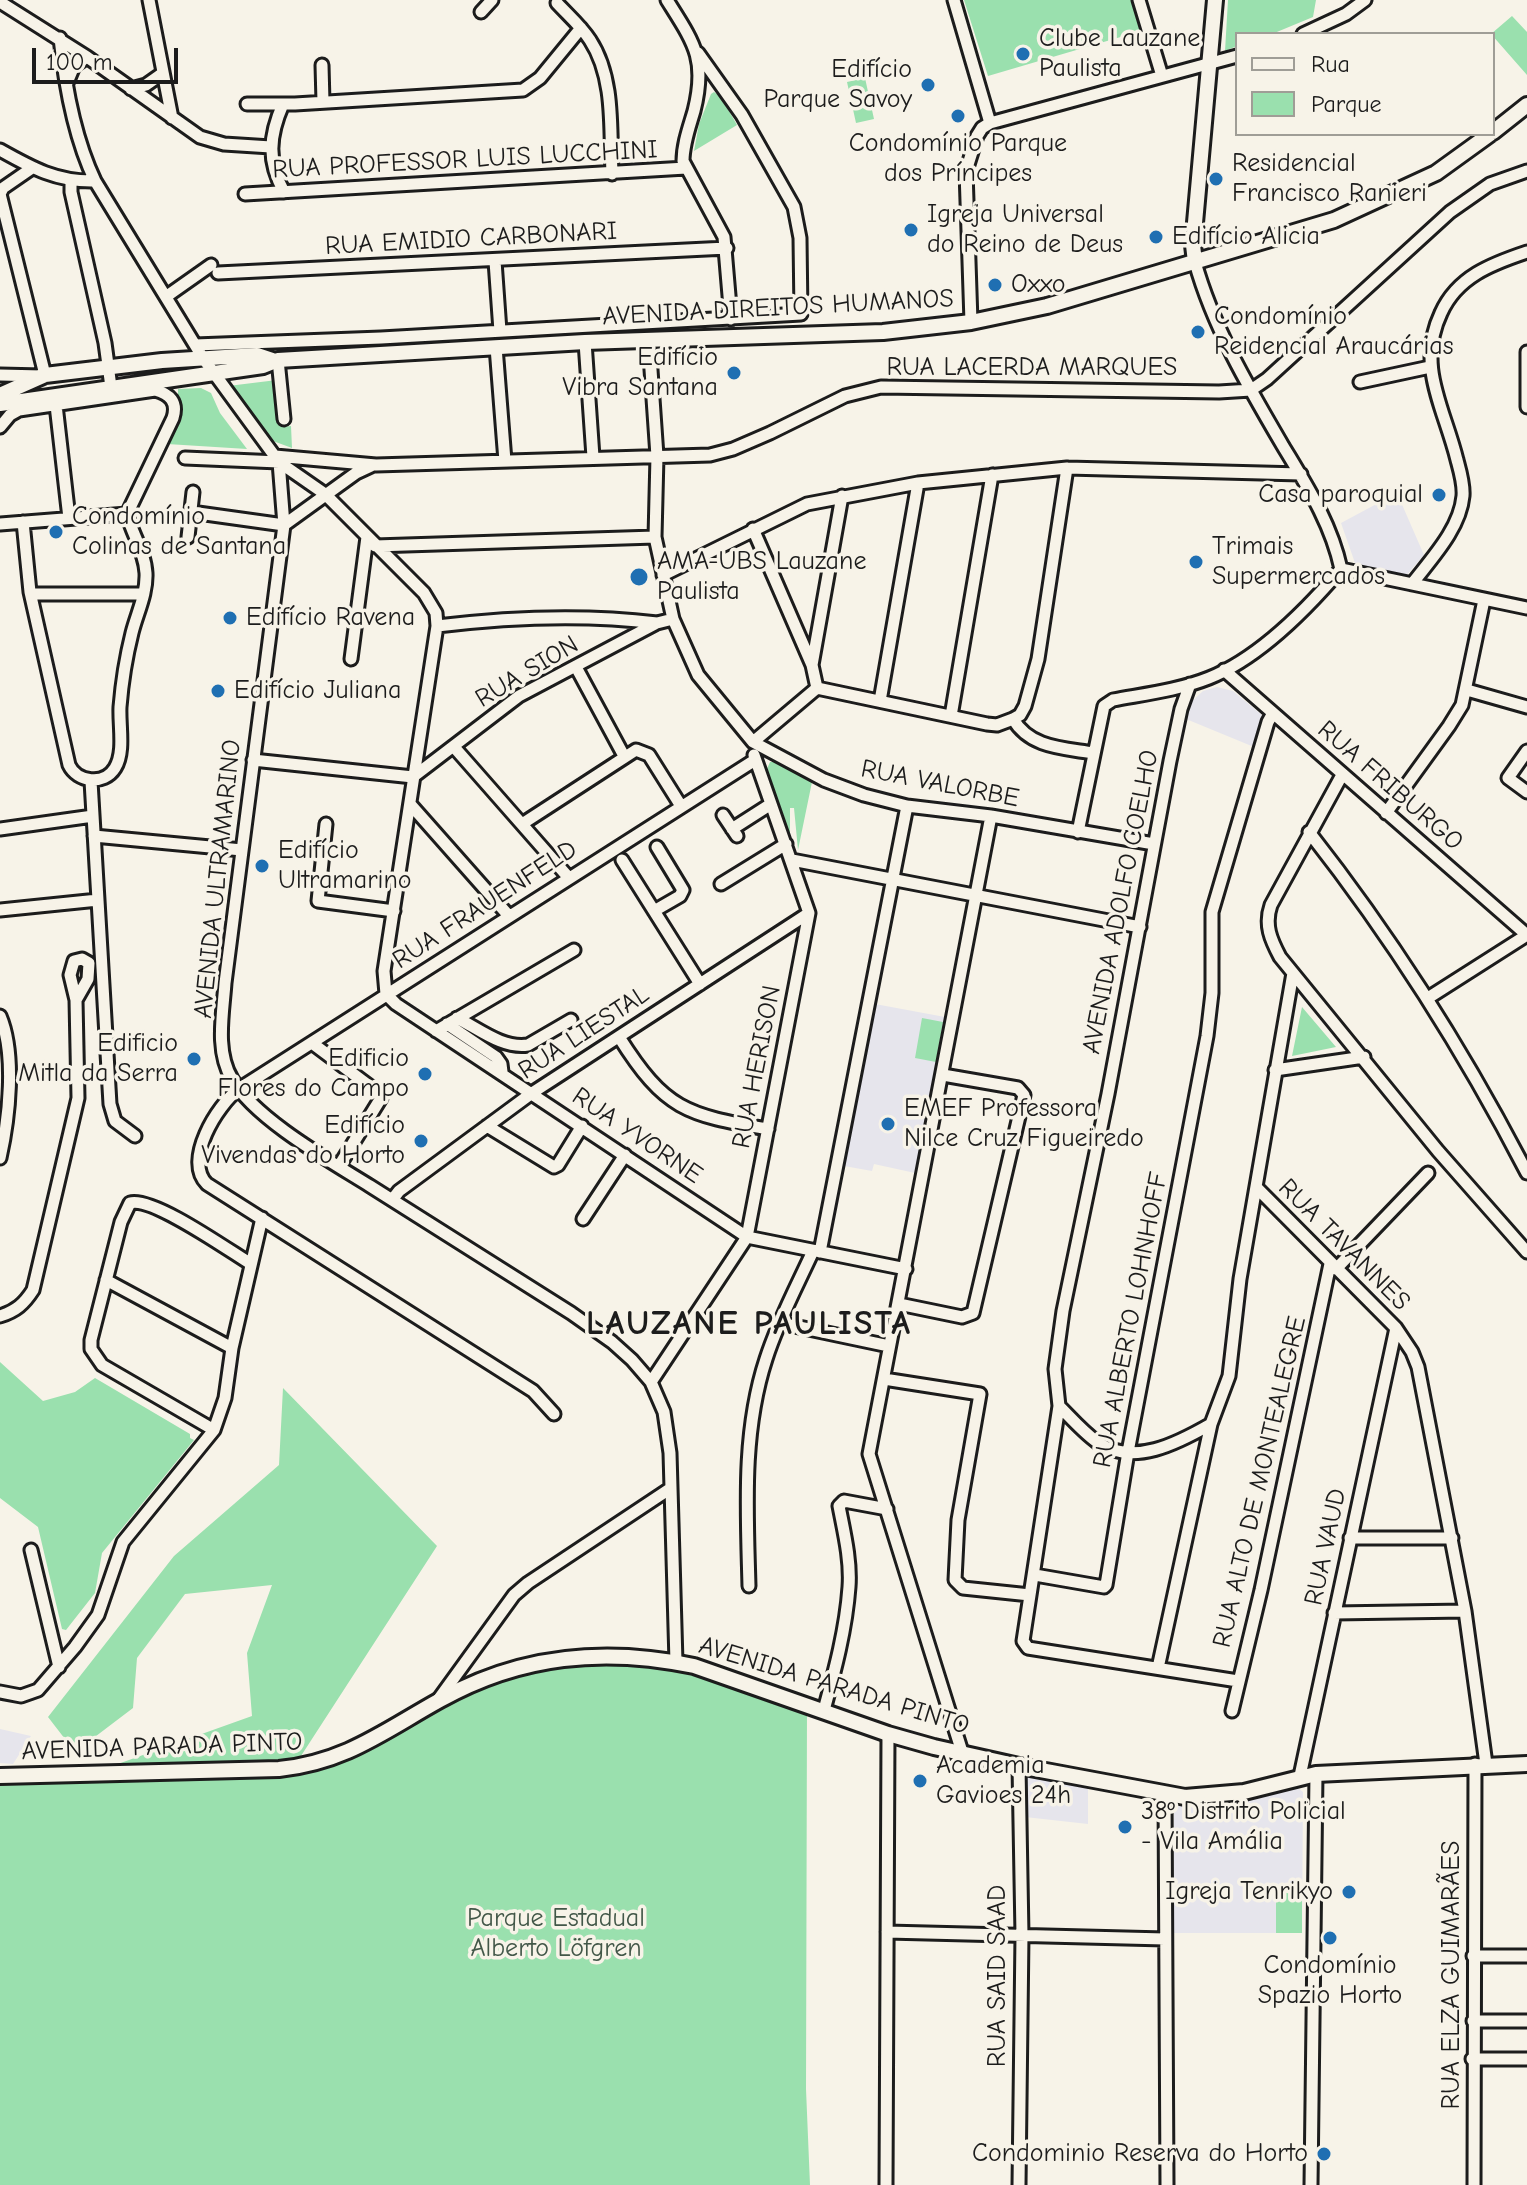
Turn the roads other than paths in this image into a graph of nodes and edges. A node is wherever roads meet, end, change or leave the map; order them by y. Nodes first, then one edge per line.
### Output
1 (149, 0) edge
2 (492, 0) edge
3 (667, 0) edge
4 (954, 0) edge
5 (1139, 0) edge
6 (1215, 0) edge
7 (1365, 0) edge
8 (0, 2) edge
9 (557, 3) dead end
10 (481, 12) dead end
11 (581, 28) junction
12 (1307, 32) edge
13 (60, 38) junction
14 (698, 53) junction
15 (87, 57) junction
16 (1235, 57) edge
17 (1210, 63) junction
18 (322, 65) dead end
19 (163, 73) junction
20 (1162, 76) junction
21 (66, 85) junction
22 (131, 89) junction
23 (323, 102) junction
24 (247, 104) dead end
25 (283, 104) junction
26 (1527, 105) edge
27 (172, 118) junction
28 (990, 123) junction
29 (1495, 131) edge
30 (1488, 136) edge
31 (271, 147) junction
32 (0, 150) edge
33 (32, 168) junction
34 (686, 168) junction
35 (1527, 171) edge
36 (612, 174) junction
37 (71, 181) junction
38 (95, 181) junction
39 (284, 192) junction
40 (245, 194) dead end
41 (727, 248) junction
42 (1527, 252) edge
43 (495, 261) junction
44 (1195, 262) junction
45 (167, 296) junction
46 (731, 319) junction
47 (971, 322) junction
48 (500, 331) junction
49 (649, 341) junction
50 (585, 342) junction
51 (496, 347) junction
52 (199, 352) junction
53 (1527, 352) edge
54 (275, 360) junction
55 (109, 367) junction
56 (1430, 367) junction
57 (213, 373) junction
58 (0, 375) edge
59 (44, 376) junction
60 (1360, 382) dead end
61 (111, 387) junction
62 (1251, 390) junction
63 (0, 395) edge
64 (0, 404) edge
65 (56, 405) junction
66 (1527, 407) edge
67 (284, 419) dead end
68 (0, 427) edge
69 (657, 456) junction
70 (593, 457) junction
71 (185, 458) dead end
72 (277, 459) junction
73 (505, 461) junction
74 (376, 465) junction
75 (1067, 468) junction
76 (1301, 474) junction
77 (992, 475) junction
78 (918, 483) junction
79 (193, 492) dead end
80 (325, 494) junction
81 (842, 496) junction
82 (191, 512) junction
83 (127, 514) junction
84 (69, 518) junction
85 (23, 522) junction
86 (0, 524) edge
87 (284, 525) junction
88 (753, 529) junction
89 (188, 537) dead end
90 (655, 537) junction
91 (371, 542) junction
92 (1341, 569) junction
93 (663, 575) junction
94 (1412, 584) junction
95 (31, 594) junction
96 (143, 594) junction
97 (1484, 600) junction
98 (1527, 608) edge
99 (673, 619) junction
100 (657, 623) junction
101 (437, 626) junction
102 (351, 659) dead end
103 (812, 665) junction
104 (576, 667) junction
105 (1224, 670) junction
106 (1190, 684) junction
107 (1175, 687) junction
108 (817, 688) junction
109 (1467, 690) junction
110 (880, 701) junction
111 (1183, 701) junction
112 (1527, 707) edge
113 (1273, 713) junction
114 (951, 716) junction
115 (1013, 719) junction
116 (753, 742) junction
117 (454, 747) junction
118 (1527, 751) edge
119 (1093, 753) junction
120 (624, 756) junction
121 (253, 760) junction
122 (755, 760) junction
123 (1342, 775) junction
124 (413, 777) junction
125 (91, 781) junction
126 (1527, 792) edge
127 (410, 804) junction
128 (771, 804) junction
129 (681, 806) junction
130 (907, 806) junction
131 (1386, 813) junction
132 (723, 815) dead end
133 (93, 816) junction
134 (991, 816) junction
135 (326, 824) dead end
136 (522, 824) junction
137 (0, 829) edge
138 (1078, 832) junction
139 (1309, 832) junction
140 (94, 836) junction
141 (786, 844) junction
142 (1154, 844) junction
143 (657, 847) dead end
144 (242, 850) junction
145 (622, 860) dead end
146 (792, 860) junction
147 (569, 878) junction
148 (893, 878) junction
149 (721, 884) dead end
150 (977, 895) junction
151 (98, 900) junction
152 (0, 910) edge
153 (394, 911) junction
154 (654, 911) junction
155 (809, 913) junction
156 (509, 916) junction
157 (1140, 927) junction
158 (1527, 935) edge
159 (574, 950) dead end
160 (1293, 973) junction
161 (700, 984) junction
162 (386, 994) junction
163 (1428, 998) junction
164 (76, 1000) dead end
165 (0, 1016) edge
166 (571, 1020) dead end
167 (447, 1024) junction
168 (619, 1037) junction
169 (312, 1043) junction
170 (1364, 1057) junction
171 (1275, 1070) junction
172 (943, 1075) junction
173 (239, 1089) junction
174 (532, 1093) junction
175 (487, 1126) junction
176 (582, 1126) junction
177 (768, 1129) junction
178 (135, 1136) dead end
179 (625, 1155) junction
180 (0, 1158) edge
181 (339, 1166) junction
182 (1428, 1173) dead end
183 (1527, 1173) edge
184 (1256, 1187) junction
185 (392, 1200) junction
186 (262, 1218) junction
187 (583, 1219) dead end
188 (747, 1237) junction
189 (816, 1252) junction
190 (1527, 1252) edge
191 (251, 1264) junction
192 (1333, 1266) junction
193 (906, 1269) junction
194 (106, 1280) junction
195 (899, 1304) junction
196 (0, 1316) edge
197 (780, 1323) junction
198 (1396, 1328) junction
199 (889, 1346) junction
200 (232, 1348) junction
201 (884, 1379) junction
202 (651, 1382) junction
203 (1059, 1406) junction
204 (554, 1414) dead end
205 (1211, 1424) junction
206 (214, 1430) junction
207 (1128, 1452) junction
208 (671, 1488) junction
209 (887, 1509) junction
210 (1350, 1538) junction
211 (1452, 1538) junction
212 (31, 1550) dead end
213 (1035, 1575) junction
214 (749, 1586) dead end
215 (1030, 1595) junction
216 (1465, 1611) junction
217 (1334, 1613) junction
218 (676, 1662) junction
219 (59, 1667) junction
220 (1158, 1668) junction
221 (1238, 1681) junction
222 (0, 1692) edge
223 (437, 1701) junction
224 (824, 1710) junction
225 (1232, 1711) dead end
226 (888, 1734) junction
227 (962, 1752) junction
228 (1481, 1764) junction
229 (1527, 1764) edge
230 (1019, 1766) junction
231 (1308, 1775) junction
232 (0, 1776) edge
233 (1165, 1794) junction
234 (887, 1932) junction
235 (1022, 1935) junction
236 (1165, 1939) junction
237 (1473, 1956) junction
238 (1527, 1956) edge
239 (1473, 2021) junction
240 (1527, 2021) edge
241 (1472, 2059) junction
242 (1527, 2059) edge
243 (886, 2185) edge
244 (1019, 2185) edge
245 (1167, 2185) edge
246 (1311, 2185) edge
247 (1474, 2185) edge

1 - 19 street
2 - 10 street
3 - 14 street
4 - 28 street
5 - 20 street
6 - 17 main road
7 - 12 street
8 - 13 street
9 - 11 street
11 - 23 street
11 - 36 street
13 - 15 street
13 - 21 street
14 - 34 street
14 - 46 street
15 - 21 street
15 - 22 street
16 - 17 street
17 - 20 street
17 - 44 main road
18 - 23 street
19 - 22 street
19 - 27 street
20 - 28 street
21 - 38 street
22 - 27 street
23 - 25 street
24 - 25 street
25 - 31 street
26 - 29 main road, AVENIDA DIREITOS HUMANOS
27 - 31 street
28 - 47 street
30 - 44 main road, AVENIDA DIREITOS HUMANOS
31 - 39 street
32 - 33 street
33 - 37 street
33 - 59 street
34 - 36 street, RUA PROFESSOR LUIS LUCCHINI
34 - 41 street
35 - 62 street
36 - 39 street, RUA PROFESSOR LUIS LUCCHINI
37 - 38 street
37 - 55 street
38 - 45 street
39 - 40 street, RUA PROFESSOR LUIS LUCCHINI
41 - 43 street, RUA EMIDIO CARBONARI
41 - 46 street
42 - 56 street
43 - 45 street, RUA EMIDIO CARBONARI
43 - 48 street
44 - 47 main road, AVENIDA DIREITOS HUMANOS
44 - 62 street
45 - 52 street
46 - 48 street
47 - 49 main road, AVENIDA DIREITOS HUMANOS
48 - 52 street
49 - 50 main road, AVENIDA DIREITOS HUMANOS
49 - 69 street, RUA VALORBE
50 - 51 main road, AVENIDA DIREITOS HUMANOS
50 - 70 street
51 - 54 main road, AVENIDA DIREITOS HUMANOS
51 - 73 street
52 - 54 main road, AVENIDA DIREITOS HUMANOS
52 - 55 main road, AVENIDA DIREITOS HUMANOS
52 - 57 street
53 - 66 street
54 - 57 main road, AVENIDA DIREITOS HUMANOS
54 - 67 street
55 - 59 main road, AVENIDA DIREITOS HUMANOS
55 - 61 street
56 - 60 street
56 - 94 street
57 - 61 main road, AVENIDA DIREITOS HUMANOS
57 - 72 street
58 - 59 street
59 - 63 main road, AVENIDA DIREITOS HUMANOS
61 - 64 main road, AVENIDA DIREITOS HUMANOS
62 - 69 street, RUA LACERDA MARQUES
62 - 76 street
65 - 68 street
65 - 83 street
65 - 84 street
69 - 70 street, RUA LACERDA MARQUES
69 - 90 street, RUA VALORBE
70 - 73 street, RUA LACERDA MARQUES
71 - 72 street, RUA LACERDA MARQUES
72 - 74 street, RUA LACERDA MARQUES
72 - 80 street
72 - 87 street, AVENIDA ULTRAMARINO
73 - 74 street, RUA LACERDA MARQUES
74 - 80 street, RUA LACERDA MARQUES
75 - 76 street
75 - 77 street
75 - 115 street
76 - 92 street
77 - 78 street
77 - 114 street
78 - 81 street
78 - 110 street
79 - 82 street
80 - 87 street, RUA LACERDA MARQUES
80 - 91 street
81 - 88 street
81 - 103 street
82 - 87 street
82 - 89 street
83 - 84 street
83 - 96 street
84 - 85 street
85 - 86 street
85 - 95 street
87 - 121 street, AVENIDA ULTRAMARINO
88 - 93 street
88 - 103 street
90 - 91 street
90 - 93 street, RUA VALORBE
91 - 101 street
91 - 102 street
92 - 94 street
92 - 105 street
93 - 99 street, RUA VALORBE
94 - 97 street
95 - 96 street
95 - 125 street
96 - 125 street
97 - 98 street
97 - 109 street
99 - 100 street, RUA SION
99 - 116 street, RUA VALORBE
100 - 101 street
100 - 104 street, RUA SION
101 - 124 street
103 - 108 street
104 - 117 street, RUA SION
104 - 120 street
105 - 106 street
105 - 113 street, RUA FRIBURGO
106 - 107 street
106 - 111 street, AVENIDA ADOLFO COELHO
107 - 111 street
107 - 119 street
108 - 110 street
108 - 116 street
109 - 112 street
109 - 131 street
110 - 114 street
111 - 142 street, AVENIDA ADOLFO COELHO
113 - 123 street, RUA FRIBURGO
113 - 207 street, RUA ALBERTO LOHNHOFF
114 - 115 street
115 - 119 street
116 - 122 street, RUA HERISON
116 - 130 street, RUA VALORBE
117 - 124 street, RUA SION
117 - 136 street
118 - 126 street
119 - 138 street
120 - 129 street
120 - 136 street
121 - 124 street
121 - 144 street, AVENIDA ULTRAMARINO
122 - 128 street, RUA HERISON
122 - 129 street, RUA FRAUENFELD
123 - 131 street, RUA FRIBURGO
123 - 139 street
124 - 127 street
125 - 133 street
127 - 153 street
127 - 156 street
128 - 132 street
128 - 141 street, RUA HERISON
129 - 147 street, RUA FRAUENFELD
130 - 134 street, RUA VALORBE
130 - 148 street
131 - 158 street, RUA FRIBURGO
133 - 137 street
133 - 140 street
134 - 138 street, RUA VALORBE
134 - 150 street
135 - 153 street
136 - 147 street
138 - 142 street, RUA VALORBE
139 - 160 street
139 - 163 street
140 - 144 street
140 - 151 street
141 - 146 street, RUA HERISON
141 - 149 street
142 - 157 street, AVENIDA ADOLFO COELHO
143 - 154 street
144 - 173 street, AVENIDA ULTRAMARINO
145 - 154 street
146 - 148 street
146 - 155 street, RUA HERISON
147 - 156 street, RUA FRAUENFELD
148 - 150 street
148 - 189 street
150 - 157 street
150 - 172 street
151 - 152 street
151 - 178 street
153 - 162 street
154 - 161 street
155 - 161 street, RUA LIESTAL
155 - 177 street, RUA HERISON
156 - 162 street, RUA FRAUENFELD
157 - 203 street, AVENIDA ADOLFO COELHO
158 - 163 street
159 - 167 street
160 - 170 street
160 - 171 street, RUA TAVANNES
161 - 168 street, RUA LIESTAL
162 - 167 street, RUA YVORNE
162 - 169 street, RUA FRAUENFELD
163 - 183 street
164 - 196 street
165 - 180 street
166 - 167 street
167 - 174 street, RUA YVORNE
168 - 174 street, RUA LIESTAL
168 - 177 street
169 - 173 street, RUA FRAUENFELD
169 - 181 street
170 - 171 street
170 - 190 street
171 - 184 street, RUA TAVANNES
172 - 193 street
172 - 195 street
173 - 181 street, AVENIDA ULTRAMARINO
173 - 186 street, RUA FRAUENFELD
174 - 175 street, RUA LIESTAL
174 - 176 street, RUA YVORNE
175 - 176 street
175 - 185 street, RUA LIESTAL
176 - 179 street, RUA YVORNE
177 - 188 street, RUA HERISON
179 - 187 street
179 - 188 street, RUA YVORNE
181 - 185 street, AVENIDA ULTRAMARINO
182 - 192 street
184 - 192 street, RUA TAVANNES
184 - 205 street
185 - 202 street, AVENIDA ULTRAMARINO
186 - 191 street
186 - 204 street, RUA FRAUENFELD
188 - 189 street
188 - 202 street, RUA HERISON
189 - 193 street
189 - 197 street
191 - 194 street
191 - 200 street
192 - 198 street, RUA TAVANNES
192 - 221 street, RUA ALTO DE MONTEALEGRE
193 - 195 street
194 - 200 street
194 - 206 street
195 - 199 street
197 - 199 street
197 - 214 street
198 - 210 street, RUA VAUD
198 - 211 street, RUA TAVANNES
199 - 201 street
200 - 206 street
201 - 209 street
201 - 215 street
202 - 208 street, AVENIDA ULTRAMARINO
203 - 207 street
203 - 213 street, AVENIDA ADOLFO COELHO
205 - 207 street
205 - 220 street
206 - 219 street
207 - 213 street, RUA ALBERTO LOHNHOFF
208 - 218 street, AVENIDA ULTRAMARINO
208 - 223 street
209 - 224 street
209 - 227 street
210 - 211 street
210 - 217 street, RUA VAUD
211 - 216 street, RUA TAVANNES
212 - 219 street
213 - 215 street, AVENIDA ADOLFO COELHO
215 - 220 street, AVENIDA ADOLFO COELHO
216 - 217 street
216 - 228 street, RUA TAVANNES
217 - 231 street, RUA VAUD
218 - 223 main road, AVENIDA PARADA PINTO
218 - 224 main road, AVENIDA PARADA PINTO
219 - 222 street
220 - 221 street
221 - 225 street, RUA ALTO DE MONTEALEGRE
223 - 232 main road, AVENIDA PARADA PINTO
224 - 226 main road, AVENIDA PARADA PINTO
226 - 227 main road, AVENIDA PARADA PINTO
226 - 234 street
227 - 230 main road, AVENIDA PARADA PINTO
228 - 229 main road, AVENIDA PARADA PINTO
228 - 231 main road, AVENIDA PARADA PINTO
228 - 237 street, RUA ELZA GUIMARÃES
230 - 233 main road, AVENIDA PARADA PINTO
230 - 235 street, RUA SAID SAAD
231 - 233 main road, AVENIDA PARADA PINTO
231 - 246 street, RUA VAUD
233 - 236 street
234 - 235 street
234 - 243 street
235 - 236 street
235 - 244 street, RUA SAID SAAD
236 - 245 street
237 - 238 street
237 - 239 street, RUA ELZA GUIMARÃES
239 - 240 street
239 - 241 street, RUA ELZA GUIMARÃES
241 - 242 street
241 - 247 street, RUA ELZA GUIMARÃES

